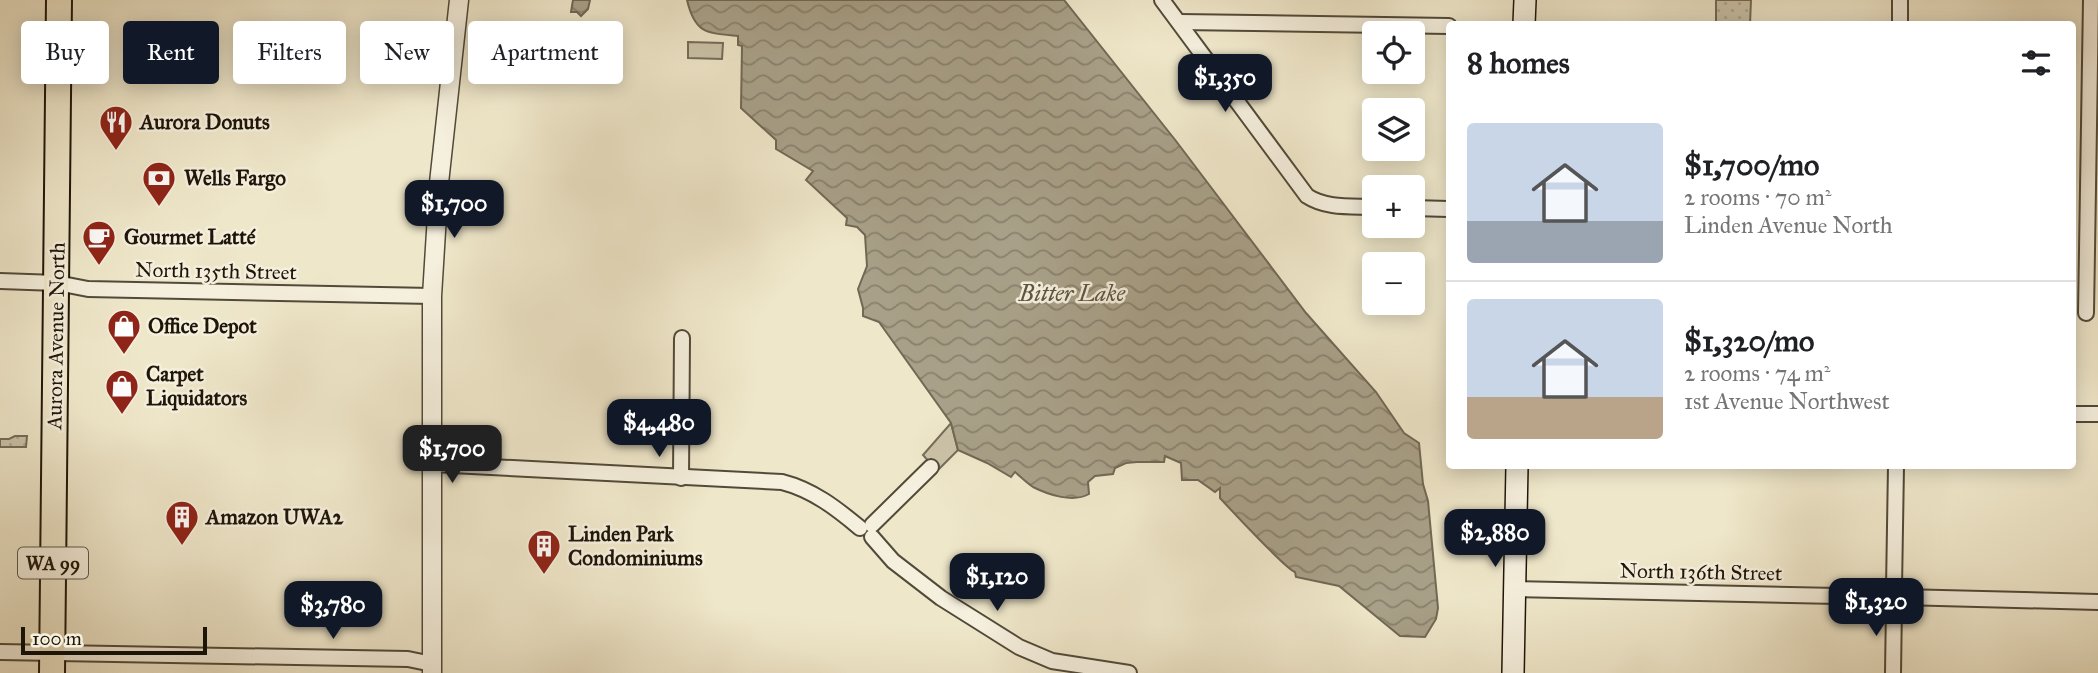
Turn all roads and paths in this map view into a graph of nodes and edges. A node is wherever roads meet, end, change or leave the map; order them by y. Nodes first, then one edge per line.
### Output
1 (59, 0) edge
2 (459, 0) edge
3 (1162, 0) edge
4 (1525, 0) edge
5 (1900, 0) edge
6 (2091, 0) edge
7 (1524, 21) edge
8 (1900, 21) edge
9 (1180, 22) junction
10 (1446, 26) edge
11 (1362, 207) edge
12 (1425, 208) edge
13 (1446, 209) edge
14 (0, 281) edge
15 (57, 283) junction
16 (432, 296) junction
17 (2086, 313) dead end
18 (681, 338) dead end
19 (2076, 414) edge
20 (2098, 414) edge
21 (433, 464) junction
22 (931, 467) dead end
23 (1517, 469) edge
24 (1896, 469) edge
25 (681, 478) junction
26 (868, 530) junction
27 (1516, 589) junction
28 (1894, 596) junction
29 (2098, 602) edge
30 (0, 652) edge
31 (52, 663) edge
32 (432, 668) edge
33 (1129, 673) edge
34 (1513, 673) edge
35 (1893, 673) edge

1 - 15 highway, Aurora Avenue North / WA 99
2 - 16 street
3 - 9 street
4 - 7 main road
5 - 8 street
6 - 17 street
9 - 10 street
9 - 11 street
12 - 13 street
14 - 15 street, North 135th Street
15 - 16 street, North 135th Street
15 - 31 highway, Aurora Avenue North / WA 99
16 - 21 street
18 - 25 street
19 - 20 street
21 - 25 street
21 - 32 street
22 - 26 street
23 - 27 main road
24 - 28 street
25 - 26 street
26 - 33 street
27 - 28 street, North 136th Street
27 - 34 main road
28 - 29 street, North 136th Street
28 - 35 street
30 - 31 street
31 - 32 street

